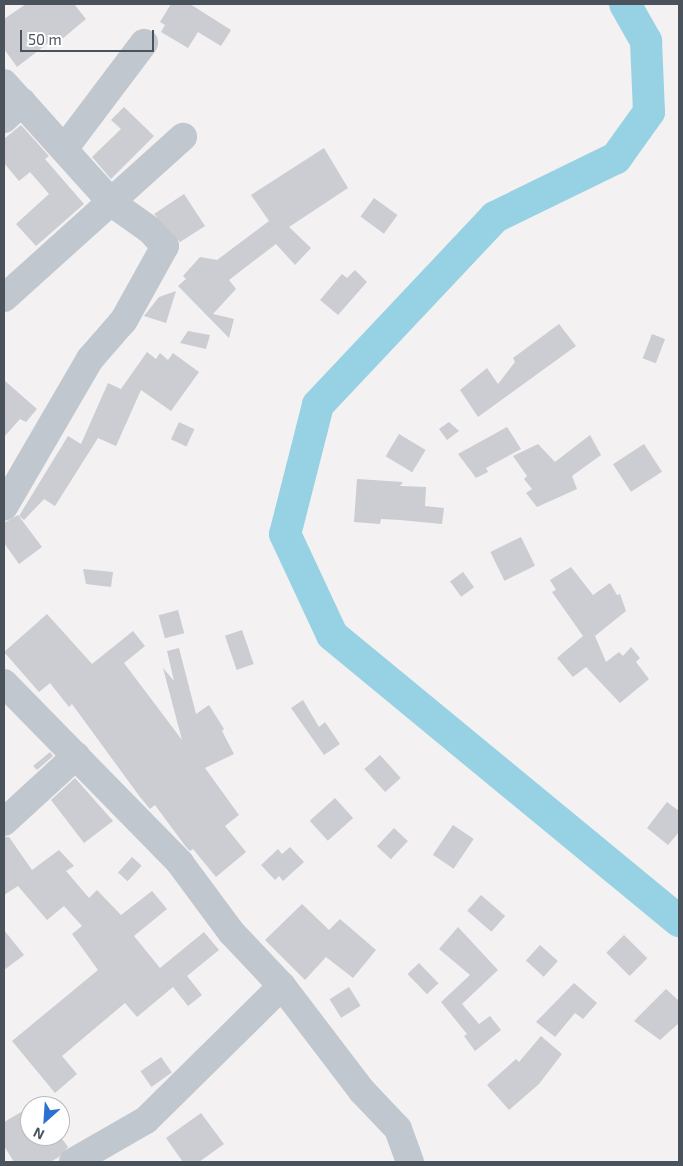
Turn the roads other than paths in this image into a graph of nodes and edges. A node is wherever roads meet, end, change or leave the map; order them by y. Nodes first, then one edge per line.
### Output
1 (144, 44) dead end
2 (10, 102) edge
3 (183, 137) dead end
4 (64, 149) junction
5 (112, 203) junction
6 (4, 298) edge
7 (4, 507) edge
8 (4, 683) edge
9 (76, 756) junction
10 (4, 822) edge
11 (282, 986) junction
12 (73, 1162) edge
13 (410, 1162) edge

1 - 4 street
2 - 4 street
3 - 5 street
4 - 5 street
5 - 6 street
5 - 7 street
8 - 9 street
9 - 10 street
9 - 11 street
11 - 12 street
11 - 13 street

